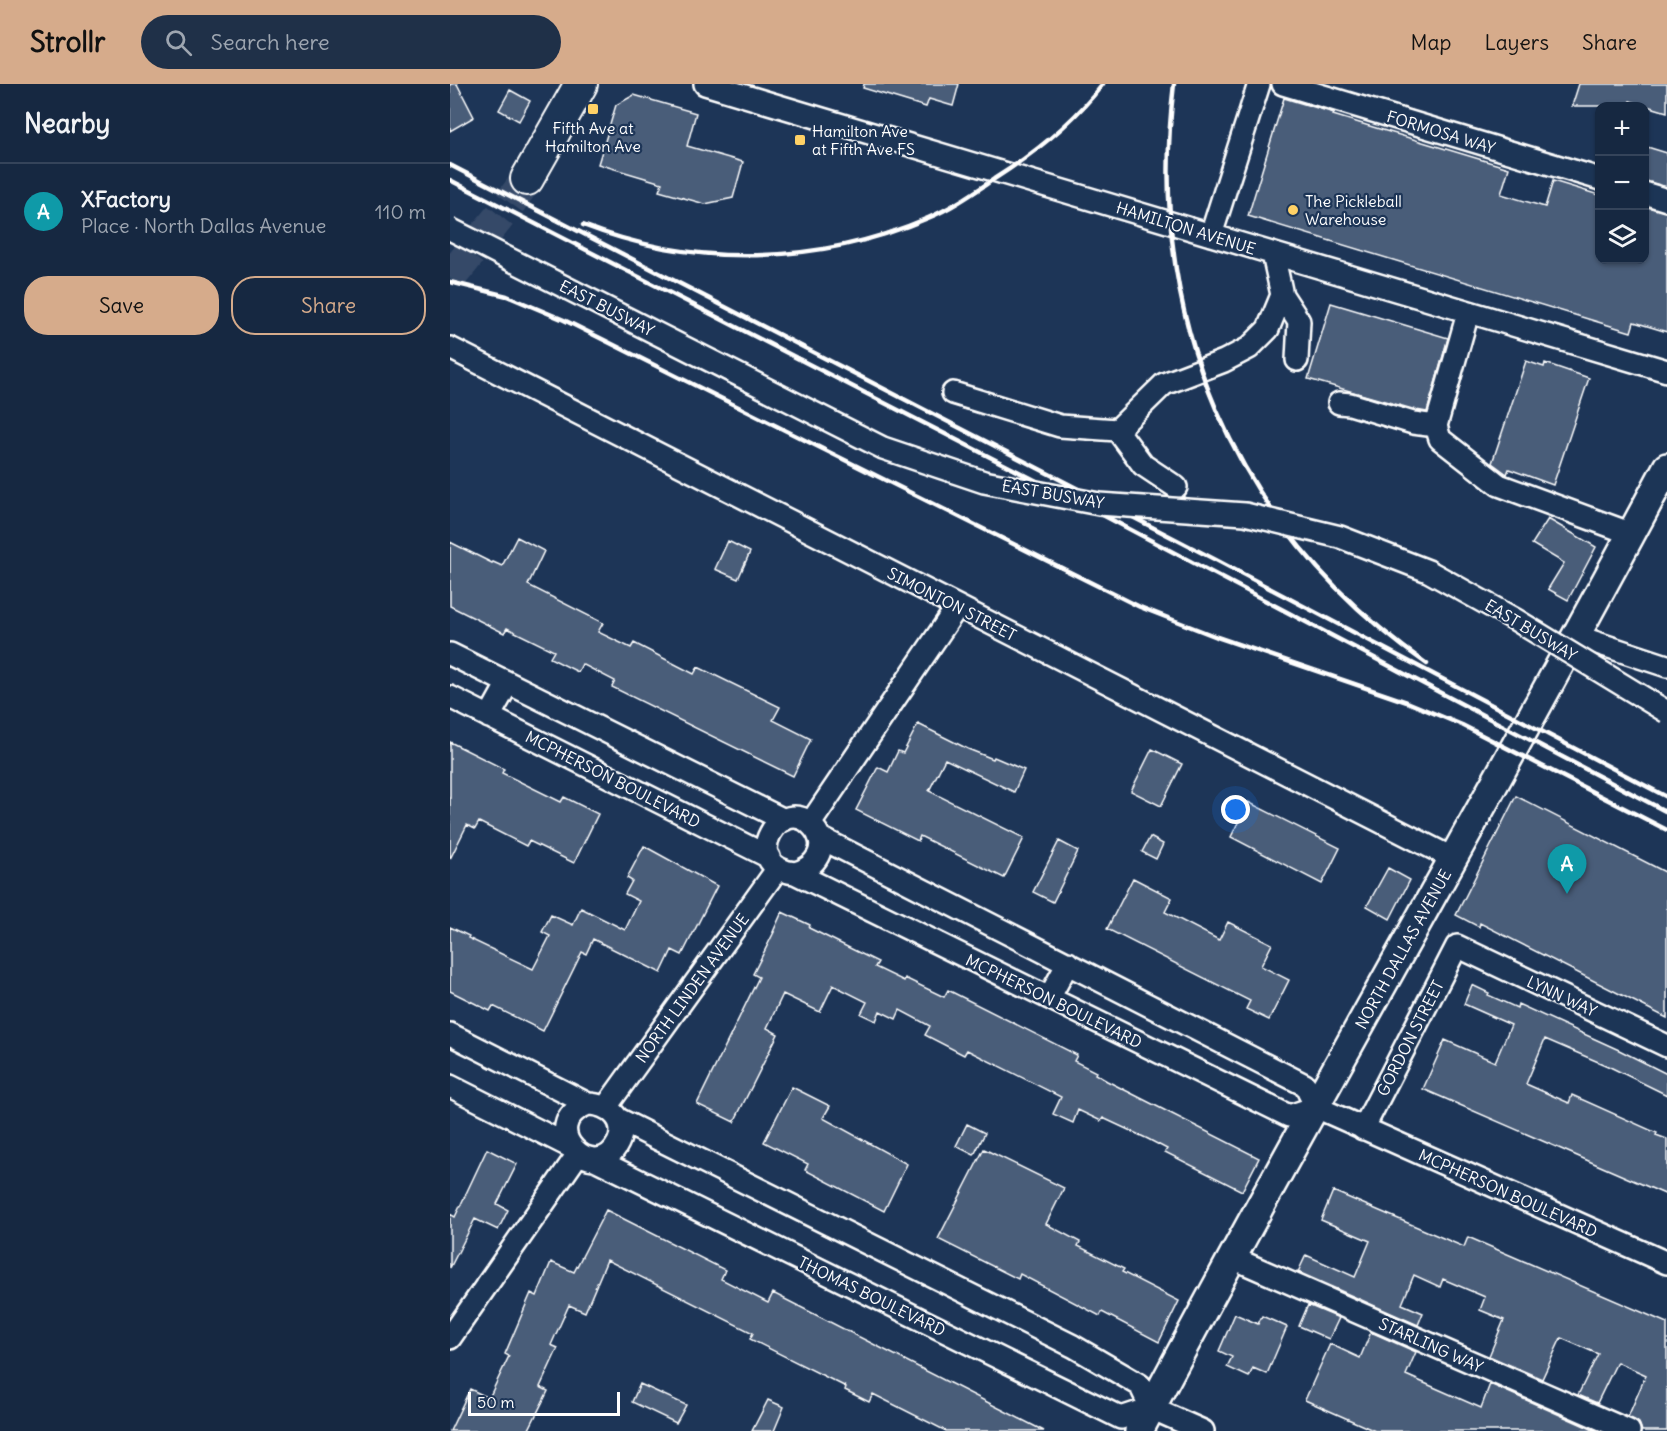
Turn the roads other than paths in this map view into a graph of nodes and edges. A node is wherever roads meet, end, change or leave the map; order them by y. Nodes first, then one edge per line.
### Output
1 (581, 84) edge
2 (705, 84) edge
3 (1259, 84) edge
4 (1283, 84) edge
5 (527, 178) tunnel mouth
6 (1595, 178) edge
7 (1649, 195) edge
8 (1667, 200) edge
9 (450, 229) edge
10 (1211, 235) junction
11 (1273, 254) junction
12 (1282, 296) junction
13 (1468, 313) junction
14 (450, 348) edge
15 (1297, 360) dead end
16 (1667, 372) edge
17 (953, 393) dead end
18 (1339, 403) dead end
19 (1436, 426) junction
20 (1117, 430) junction
21 (1667, 467) edge
22 (1176, 487) dead end
23 (1632, 534) junction
24 (957, 607) junction
25 (1576, 636) junction
26 (450, 654) edge
27 (1667, 666) edge
28 (508, 683) junction
29 (450, 697) edge
30 (1667, 712) edge
31 (489, 717) junction
32 (784, 820) junction
33 (814, 830) junction
34 (1454, 859) junction
35 (781, 866) junction
36 (1457, 946) joint
37 (1068, 963) junction
38 (1048, 998) junction
39 (450, 1034) edge
40 (1667, 1046) edge
41 (450, 1086) edge
42 (1316, 1107) junction
43 (608, 1115) junction
44 (1363, 1129) junction
45 (583, 1151) junction
46 (1233, 1258) junction
47 (1667, 1263) edge
48 (450, 1338) edge
49 (1145, 1420) edge
50 (1203, 1431) edge
51 (1629, 1431) edge

1 - 5 highway
2 - 10 street, HAMILTON AVENUE
3 - 10 street
4 - 6 street, FORMOSA WAY
7 - 8 street
9 - 30 street, EAST BUSWAY, bridge
10 - 11 street, HAMILTON AVENUE
11 - 12 street
11 - 13 street, HAMILTON AVENUE
12 - 15 street
12 - 20 street
13 - 16 street, HAMILTON AVENUE
13 - 19 street
14 - 24 street, SIMONTON STREET
17 - 20 street
18 - 19 street
19 - 23 street
20 - 22 street
21 - 23 main road, NORTH DALLAS AVENUE
23 - 25 main road, NORTH DALLAS AVENUE
24 - 33 street
24 - 34 street, SIMONTON STREET
25 - 27 street
25 - 34 main road, NORTH DALLAS AVENUE
26 - 28 street
28 - 31 street
28 - 32 street
29 - 31 street, MCPHERSON BOULEVARD
31 - 35 street, MCPHERSON BOULEVARD
32 - 33 street
32 - 35 street
33 - 35 street
33 - 37 street
34 - 42 main road, NORTH DALLAS AVENUE
35 - 38 street, MCPHERSON BOULEVARD
35 - 43 street, NORTH LINDEN AVENUE
36 - 40 street, LYNN WAY
36 - 44 street, GORDON STREET
37 - 38 street
37 - 42 street
38 - 42 street, MCPHERSON BOULEVARD
39 - 43 street
41 - 45 street, THOMAS BOULEVARD
42 - 44 street, MCPHERSON BOULEVARD
42 - 46 main road, NORTH DALLAS AVENUE
43 - 45 street, NORTH LINDEN AVENUE
43 - 45 street, NORTH LINDEN AVENUE
43 - 49 street
44 - 47 street, MCPHERSON BOULEVARD
45 - 48 street, NORTH LINDEN AVENUE
45 - 49 street, THOMAS BOULEVARD
46 - 49 main road, NORTH DALLAS AVENUE
46 - 51 street, STARLING WAY
49 - 50 street

